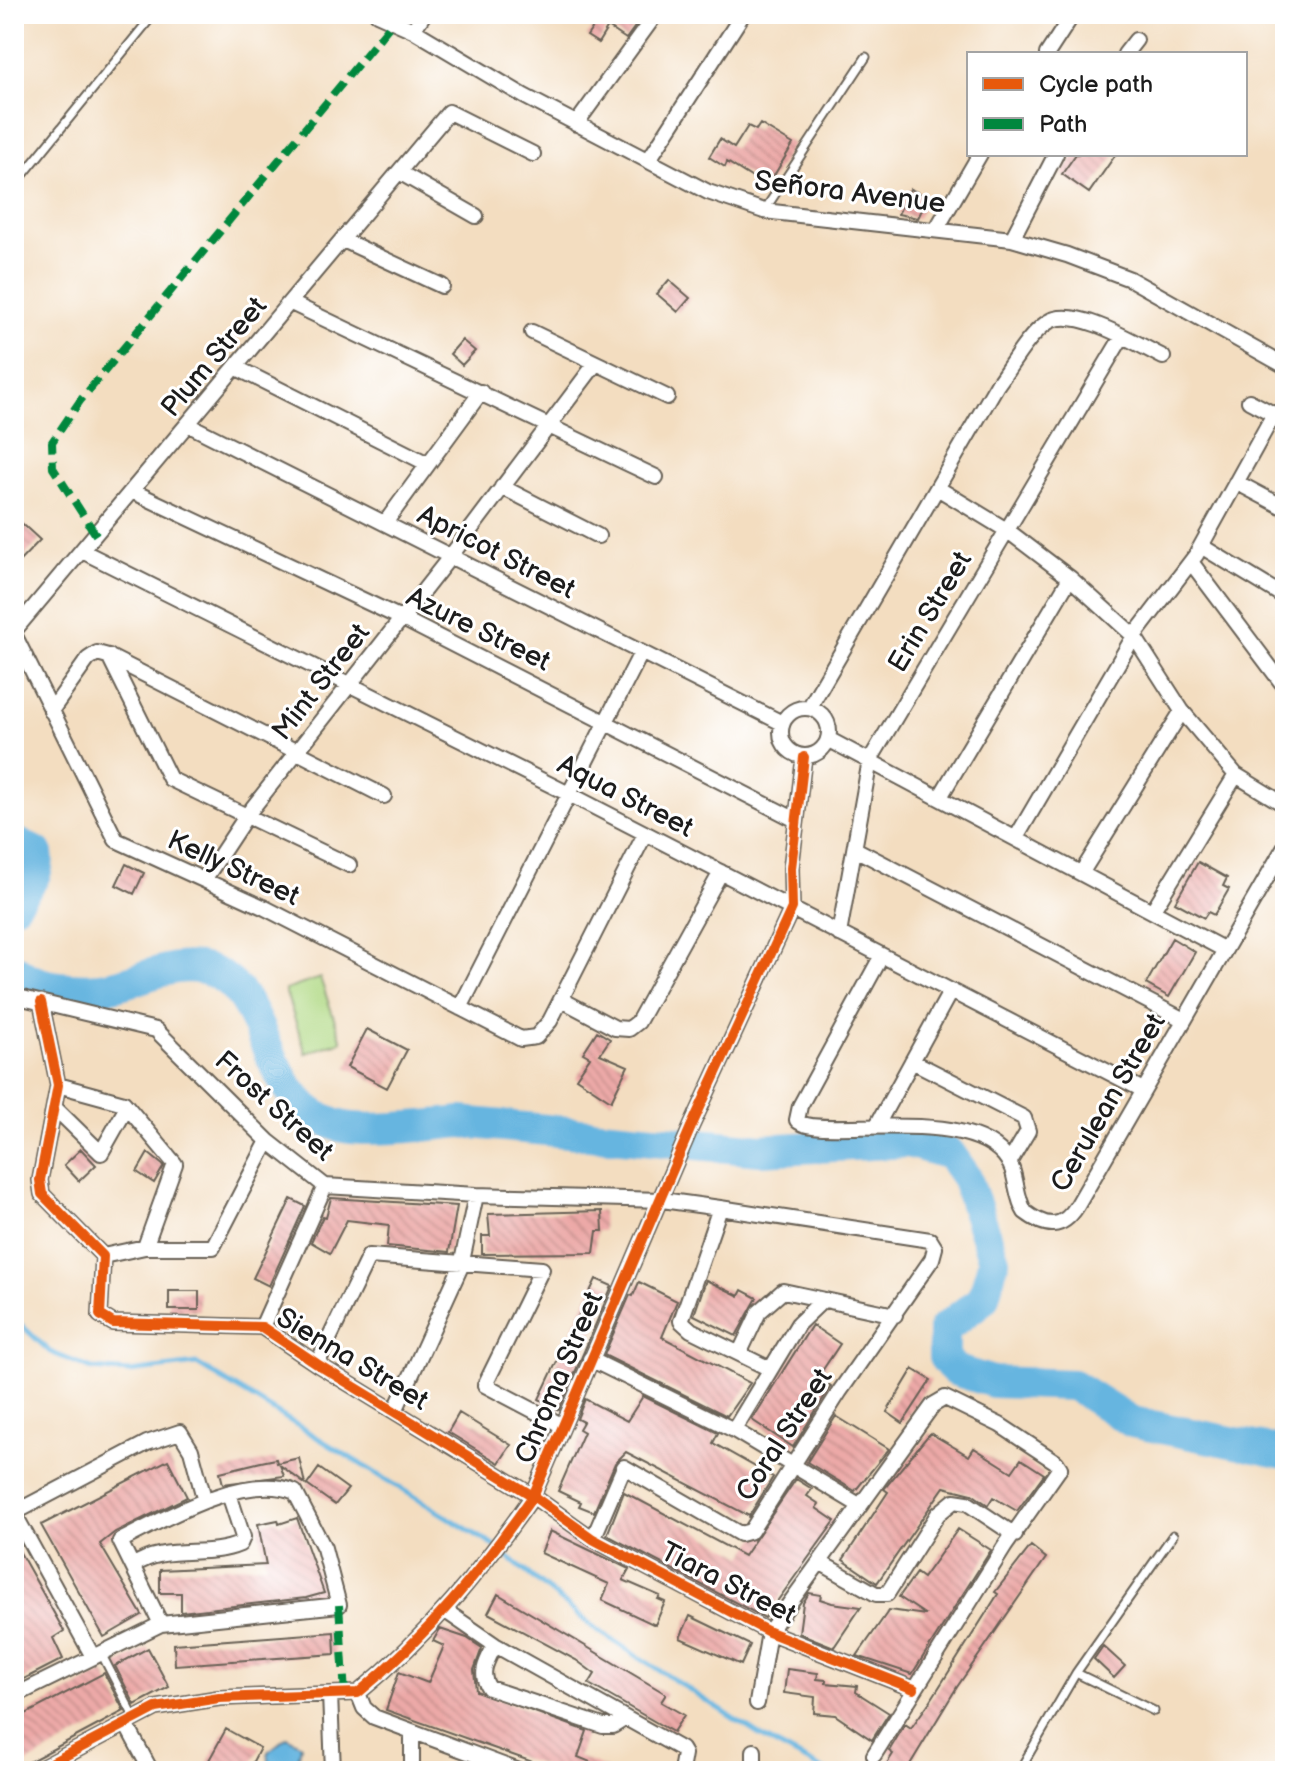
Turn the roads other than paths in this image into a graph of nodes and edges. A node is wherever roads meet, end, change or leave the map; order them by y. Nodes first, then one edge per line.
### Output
1 (154, 14) edge
2 (377, 14) edge
3 (424, 14) edge
4 (656, 14) edge
5 (743, 14) edge
6 (1073, 14) edge
7 (413, 30) junction
8 (1136, 40) dead end
9 (1048, 52) edge
10 (1127, 52) edge
11 (866, 57) dead end
12 (576, 124) junction
13 (533, 154) dead end
14 (979, 156) edge
15 (1055, 156) edge
16 (648, 161) junction
17 (399, 172) junction
18 (14, 186) edge
19 (764, 211) junction
20 (476, 216) dead end
21 (937, 228) junction
22 (1012, 239) junction
23 (343, 240) junction
24 (442, 286) dead end
25 (291, 303) junction
26 (532, 332) dead end
27 (1122, 337) junction
28 (1163, 357) dead end
29 (596, 363) junction
30 (1285, 366) edge
31 (237, 368) junction
32 (481, 392) junction
33 (667, 397) dead end
34 (1249, 401) dead end
35 (1280, 417) edge
36 (189, 425) junction
37 (549, 425) junction
38 (428, 464) junction
39 (656, 477) dead end
40 (1236, 482) junction
41 (502, 487) junction
42 (939, 489) junction
43 (134, 492) junction
44 (1285, 508) edge
45 (385, 523) junction
46 (1008, 531) junction
47 (598, 536) dead end
48 (1201, 546) junction
49 (82, 551) junction
50 (450, 557) junction
51 (1191, 562) junction
52 (1070, 578) junction
53 (1285, 597) edge
54 (401, 618) junction
55 (14, 632) edge
56 (1134, 636) junction
57 (641, 653) junction
58 (108, 656) junction
59 (1284, 684) edge
60 (349, 685) junction
61 (809, 708) junction
62 (51, 711) junction
63 (1182, 711) junction
64 (609, 722) junction
65 (782, 723) junction
66 (828, 739) junction
67 (298, 752) junction
68 (804, 757) junction
69 (870, 760) junction
70 (1236, 775) junction
71 (571, 795) junction
72 (384, 796) dead end
73 (940, 797) junction
74 (1285, 805) edge
75 (247, 815) junction
76 (796, 820) junction
77 (645, 834) junction
78 (1016, 838) junction
79 (1285, 846) edge
80 (855, 849) junction
81 (349, 865) dead end
82 (721, 872) junction
83 (1082, 872) junction
84 (204, 880) junction
85 (792, 908) junction
86 (1153, 910) junction
87 (839, 934) junction
88 (1225, 950) junction
89 (881, 957) junction
90 (950, 992) junction
91 (14, 996) edge
92 (562, 1000) junction
93 (41, 1002) junction
94 (460, 1008) junction
95 (1184, 1020) junction
96 (912, 1061) junction
97 (58, 1085) junction
98 (1143, 1090) junction
99 (54, 1107) junction
100 (127, 1107) junction
101 (877, 1125) junction
102 (268, 1141) junction
103 (1009, 1163) junction
104 (325, 1186) junction
105 (476, 1195) junction
106 (662, 1200) junction
107 (720, 1208) junction
108 (856, 1227) joint
109 (145, 1247) junction
110 (103, 1256) junction
111 (461, 1266) junction
112 (823, 1300) junction
113 (895, 1315) junction
114 (262, 1327) junction
115 (740, 1352) junction
116 (590, 1359) junction
117 (317, 1364) junction
118 (770, 1369) junction
119 (395, 1411) junction
120 (563, 1426) junction
121 (734, 1430) junction
122 (793, 1466) junction
123 (229, 1494) junction
124 (533, 1496) junction
125 (204, 1498) junction
126 (859, 1505) junction
127 (14, 1513) edge
128 (1015, 1535) junction
129 (1173, 1535) dead end
130 (593, 1539) junction
131 (821, 1563) junction
132 (133, 1566) junction
133 (447, 1612) junction
134 (161, 1624) junction
135 (769, 1632) junction
136 (495, 1645) junction
137 (96, 1653) junction
138 (1076, 1673) junction
139 (914, 1689) junction
140 (358, 1693) junction
141 (330, 1694) junction
142 (14, 1696) edge
143 (757, 1703) dead end
144 (1154, 1711) dead end
145 (624, 1719) junction
146 (131, 1722) junction
147 (412, 1733) junction
148 (754, 1751) dead end
149 (874, 1755) dead end
150 (36, 1771) edge
151 (151, 1771) edge
152 (333, 1771) edge
153 (412, 1771) edge
154 (519, 1771) edge
155 (681, 1771) edge
156 (754, 1771) edge
157 (1019, 1771) edge

1 - 18 lane
2 - 7 street, Señora Avenue
3 - 7 street
4 - 12 street
5 - 16 street
6 - 9 street
7 - 12 street, Señora Avenue
8 - 10 street
11 - 19 lane
12 - 16 street, Señora Avenue
13 - 17 street, Plum Street
14 - 21 street
15 - 22 street
16 - 19 street, Señora Avenue
17 - 20 street
17 - 23 street, Plum Street
19 - 21 street, Señora Avenue
21 - 22 street, Señora Avenue
22 - 30 street, Señora Avenue
23 - 24 street
23 - 25 street, Plum Street
25 - 31 street, Plum Street
25 - 32 street
26 - 29 street
27 - 28 street
27 - 42 street
27 - 46 street, Erin Street
29 - 33 street
29 - 37 street, Mint Street
31 - 36 street, Plum Street
31 - 38 street
32 - 37 street
32 - 38 street
34 - 35 street
35 - 40 street
36 - 43 street, Plum Street
36 - 45 street, Apricot Street
37 - 39 street
37 - 41 street, Mint Street
38 - 45 street
40 - 44 street
40 - 48 street
41 - 47 street
41 - 50 street, Mint Street
42 - 46 street
42 - 61 street
43 - 49 street, Plum Street
43 - 54 street, Azure Street
45 - 50 street, Apricot Street
46 - 52 street
46 - 69 street, Erin Street
48 - 51 street
48 - 53 street
49 - 55 street, Plum Street
49 - 60 street, Aqua Street
50 - 54 street, Mint Street
50 - 57 street, Apricot Street
51 - 56 street
51 - 59 street
52 - 56 street
52 - 73 street
54 - 60 street, Mint Street
54 - 64 street, Azure Street
55 - 62 street, Kelly Street
56 - 63 street
56 - 78 street
57 - 64 street
57 - 65 street, Apricot Street
58 - 62 street
58 - 67 street
58 - 75 street
60 - 67 street, Mint Street
60 - 71 street, Aqua Street
61 - 65 street
61 - 66 street
62 - 84 street, Kelly Street
63 - 70 street
63 - 83 street
64 - 71 street
64 - 76 street, Azure Street
65 - 68 street
66 - 68 street
66 - 69 street
67 - 72 street
67 - 75 street, Mint Street
68 - 76 street, Chroma Street
69 - 73 street
69 - 80 street, Erin Street
70 - 74 street
70 - 86 street
71 - 77 street, Aqua Street
71 - 94 street
73 - 78 street
75 - 81 street
75 - 84 street, Mint Street
76 - 85 street, Chroma Street
77 - 82 street, Aqua Street
77 - 92 street
78 - 83 street
79 - 88 street, Cerulean Street
80 - 87 street, Erin Street
80 - 95 street
82 - 85 street, Aqua Street
82 - 92 street
83 - 86 street
84 - 94 street, Kelly Street
85 - 87 street, Aqua Street
85 - 106 street, Chroma Street
86 - 88 street
87 - 89 street, Aqua Street
88 - 95 street, Cerulean Street
89 - 90 street, Aqua Street
89 - 101 street, Cerulean Street
90 - 96 street
90 - 98 street, Aqua Street
91 - 93 street, Frost Street
92 - 94 street, Kelly Street
93 - 97 street
93 - 102 street, Frost Street
95 - 98 street, Cerulean Street
96 - 101 street
96 - 103 street
97 - 99 street
97 - 100 street
98 - 103 street, Cerulean Street
99 - 100 street
99 - 110 street
100 - 109 street
101 - 103 street, Cerulean Street
102 - 104 street, Frost Street
102 - 109 street
104 - 105 street, Frost Street
104 - 114 street
105 - 106 street, Frost Street
105 - 111 street
106 - 107 street, Frost Street
106 - 116 street, Chroma Street
107 - 108 street, Frost Street
107 - 115 street
108 - 113 street, Coral Street
109 - 110 street
110 - 114 street, Sienna Street
111 - 117 street
111 - 119 street
111 - 120 street
112 - 113 street
112 - 115 street
112 - 118 street
113 - 122 street, Coral Street
114 - 117 street, Sienna Street
115 - 118 street
116 - 120 street, Chroma Street
116 - 121 street
117 - 119 street, Sienna Street
118 - 121 street
119 - 124 street, Sienna Street
120 - 124 street, Chroma Street
121 - 122 street
122 - 126 street
122 - 130 street, Coral Street
123 - 125 street
123 - 132 street
123 - 134 street
124 - 130 street, Tiara Street
124 - 133 street, Chroma Street
125 - 127 street
125 - 132 street
126 - 128 street
126 - 131 street
127 - 137 street
128 - 131 street
128 - 139 street
129 - 138 lane
130 - 135 street, Tiara Street
131 - 135 street
132 - 134 street
133 - 136 street
133 - 140 street, Chroma Street
134 - 137 street
135 - 139 street, Tiara Street
135 - 143 street
136 - 145 street
136 - 145 street
137 - 142 street
137 - 146 lane
138 - 144 lane
138 - 157 lane
139 - 149 street
140 - 141 street
140 - 147 street
141 - 146 street
141 - 152 street
145 - 155 street
146 - 150 street
146 - 151 street
147 - 153 street
147 - 154 street
148 - 156 street

